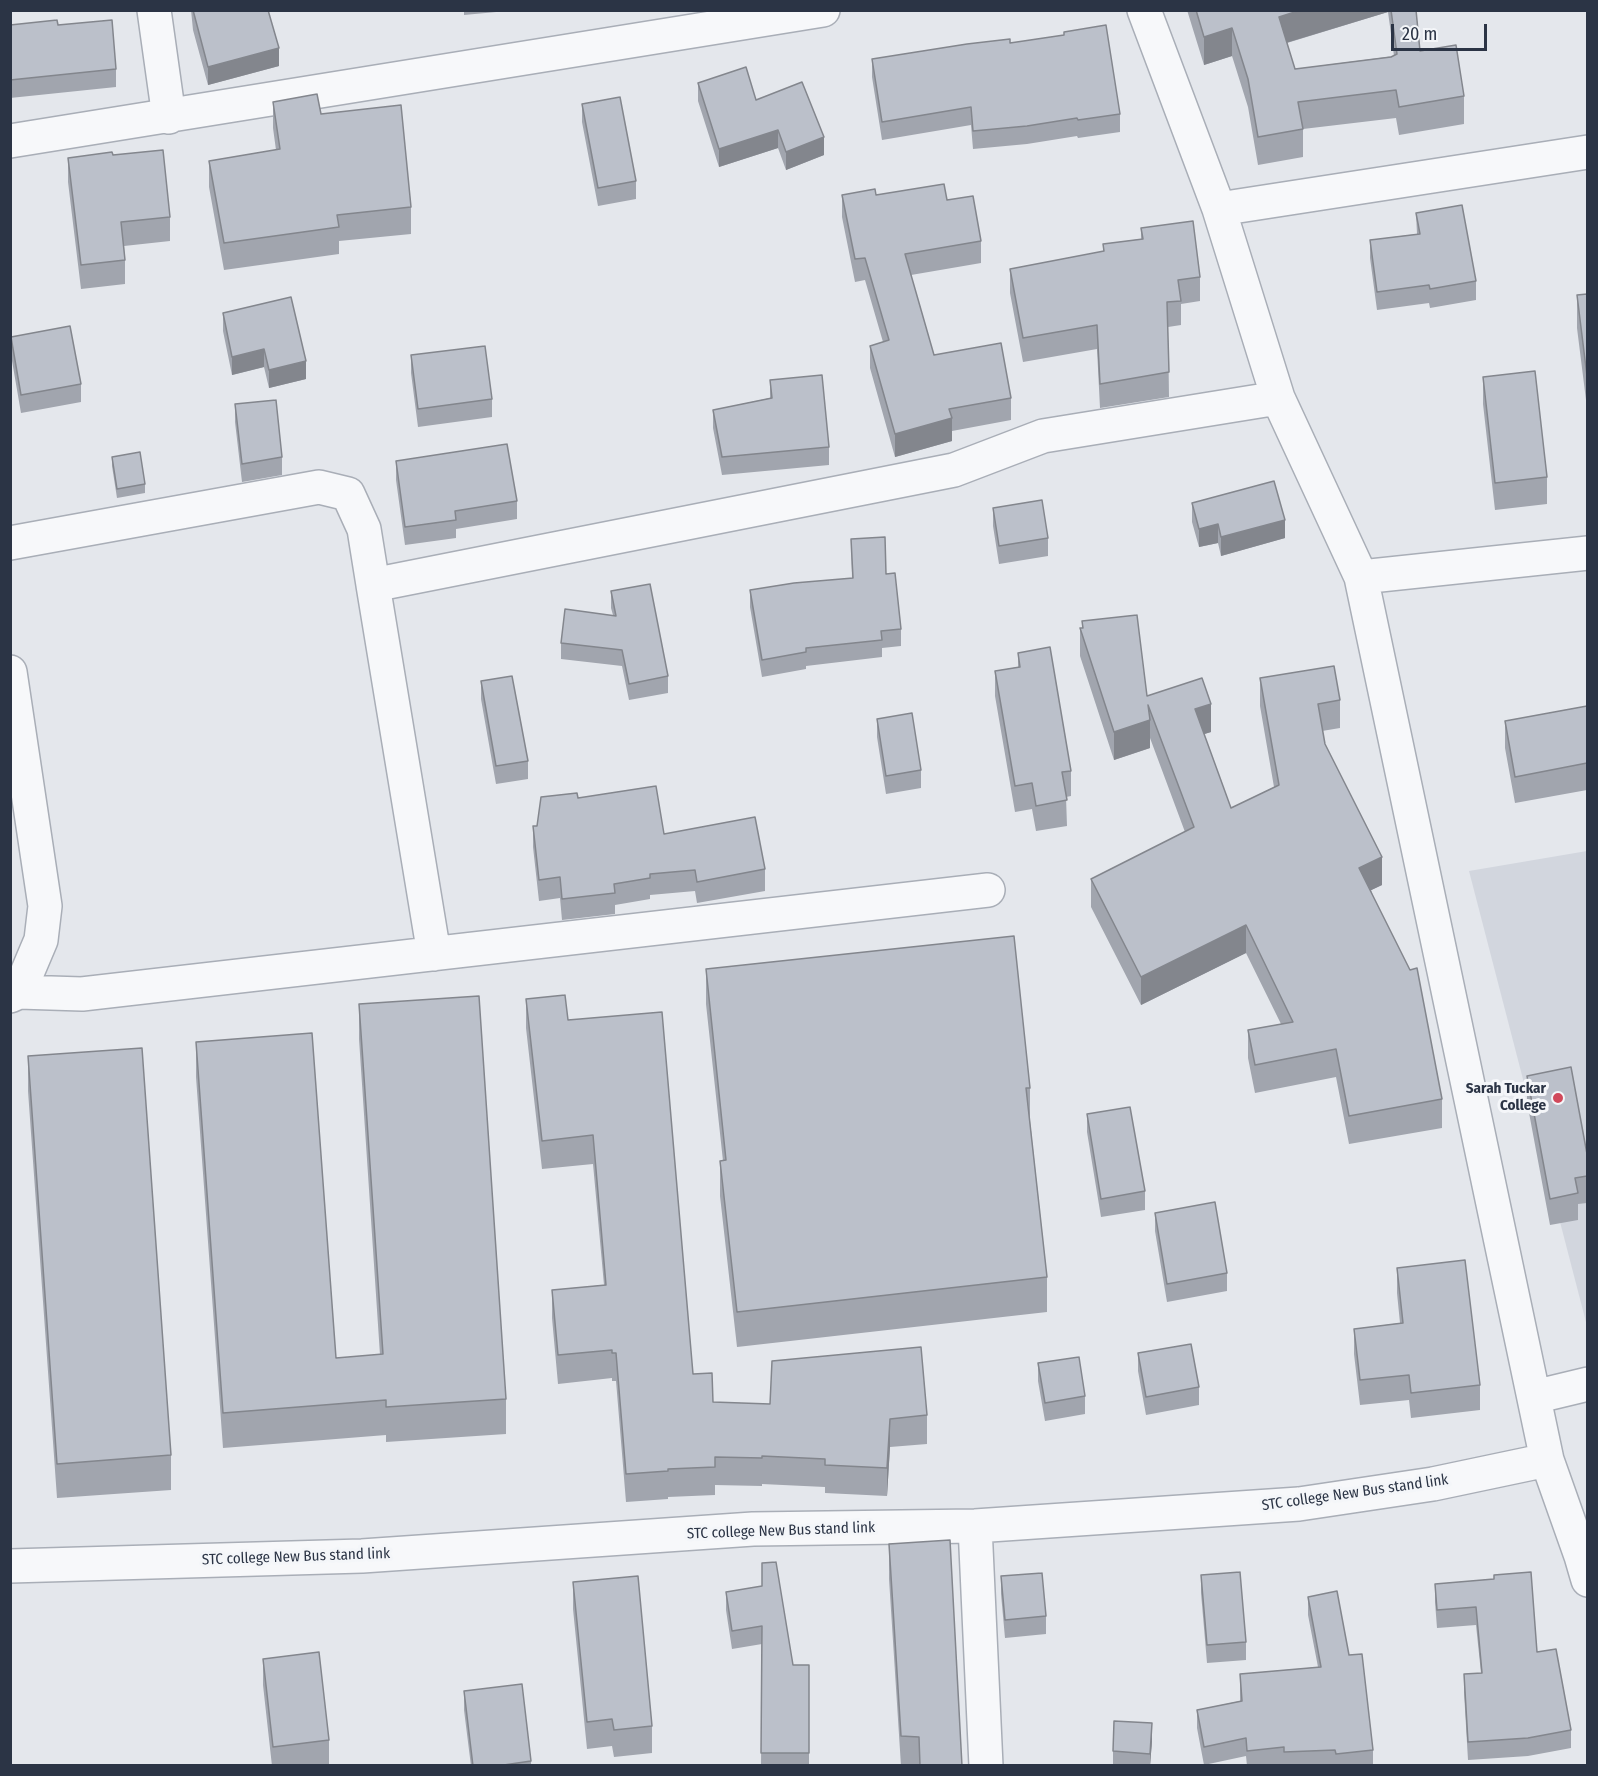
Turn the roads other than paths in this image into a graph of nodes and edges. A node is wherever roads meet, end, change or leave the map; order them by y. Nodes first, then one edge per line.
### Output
1 (154, 10) edge
2 (823, 10) edge
3 (1144, 10) edge
4 (169, 117) junction
5 (10, 141) edge
6 (1587, 152) edge
7 (1219, 209) junction
8 (1278, 398) junction
9 (10, 543) edge
10 (1587, 553) edge
11 (1361, 577) junction
12 (374, 585) junction
13 (10, 672) edge
14 (988, 890) dead end
15 (434, 954) junction
16 (15, 994) edge
17 (1587, 1384) edge
18 (1534, 1397) junction
19 (1547, 1460) junction
20 (975, 1526) junction
21 (1585, 1563) edge
22 (10, 1566) edge
23 (986, 1766) edge

1 - 4 street
2 - 4 street
3 - 7 street
4 - 5 street
6 - 7 street
7 - 8 street
8 - 11 street
8 - 12 street
9 - 12 street
10 - 11 street
11 - 18 street
12 - 15 street
13 - 16 street
14 - 15 street
15 - 16 street
17 - 18 street
18 - 19 street
19 - 20 street, STC college New Bus stand link
19 - 21 street
20 - 22 street, STC college New Bus stand link
20 - 23 street

